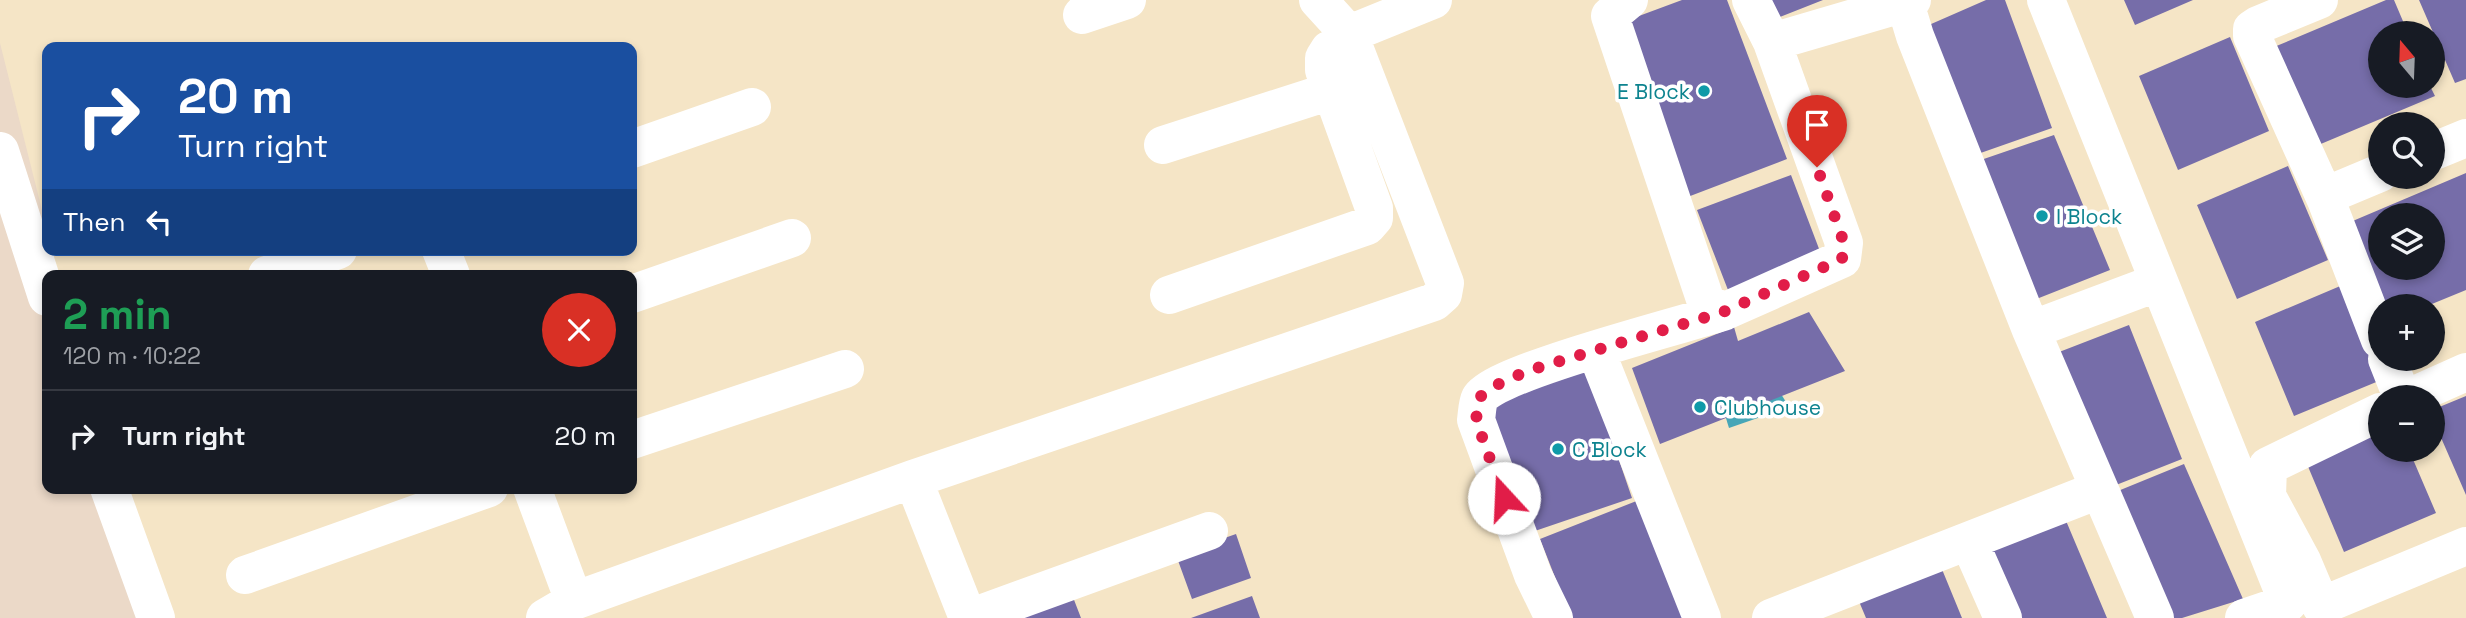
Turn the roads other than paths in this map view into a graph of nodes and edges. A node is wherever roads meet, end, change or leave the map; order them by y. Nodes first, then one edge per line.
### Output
1 (1127, 0) edge
2 (1318, 0) edge
3 (1433, 0) edge
4 (1629, 0) edge
5 (1751, 0) edge
6 (2046, 0) edge
7 (2319, 0) edge
8 (1909, 1) edge
9 (1082, 15) dead end
10 (1350, 38) junction
11 (1772, 42) junction
12 (1331, 91) junction
13 (752, 107) dead end
14 (2466, 138) edge
15 (1163, 145) dead end
16 (637, 147) edge
17 (2445, 147) edge
18 (0, 151) edge
19 (2368, 178) edge
20 (2326, 200) junction
21 (792, 238) dead end
22 (321, 256) edge
23 (281, 270) edge
24 (42, 282) edge
25 (2159, 282) junction
26 (637, 292) edge
27 (1169, 295) dead end
28 (2368, 309) edge
29 (1723, 312) junction
30 (2031, 330) junction
31 (1597, 351) junction
32 (845, 369) dead end
33 (2466, 372) edge
34 (2437, 385) edge
35 (2368, 418) edge
36 (637, 438) edge
37 (913, 479) junction
38 (111, 494) edge
39 (472, 494) edge
40 (533, 494) edge
41 (2083, 496) dead end
42 (1209, 531) dead end
43 (1969, 541) junction
44 (2466, 546) edge
45 (245, 575) dead end
46 (1845, 604) edge
47 (559, 610) edge
48 (156, 618) edge
49 (968, 618) edge
50 (1554, 618) edge
51 (1703, 618) edge
52 (1771, 618) edge
53 (2003, 618) edge
54 (2155, 618) edge
55 (2244, 618) edge

1 - 9 street
2 - 10 street
3 - 10 street
4 - 29 street
5 - 11 street
6 - 25 street
7 - 20 street
8 - 11 street
8 - 30 street
10 - 12 street
10 - 37 street
11 - 29 street
12 - 15 street
12 - 27 street
13 - 16 street
14 - 17 street
18 - 24 street
19 - 20 street
20 - 28 street
21 - 26 street
22 - 23 street
25 - 30 street
25 - 55 street
29 - 31 street
30 - 54 street
31 - 50 street
31 - 51 street
32 - 36 street
33 - 34 street
35 - 44 street
37 - 47 street
37 - 49 street
38 - 48 street
39 - 45 street
40 - 47 street
41 - 43 street
42 - 49 street
43 - 46 street
43 - 53 street
46 - 52 street

